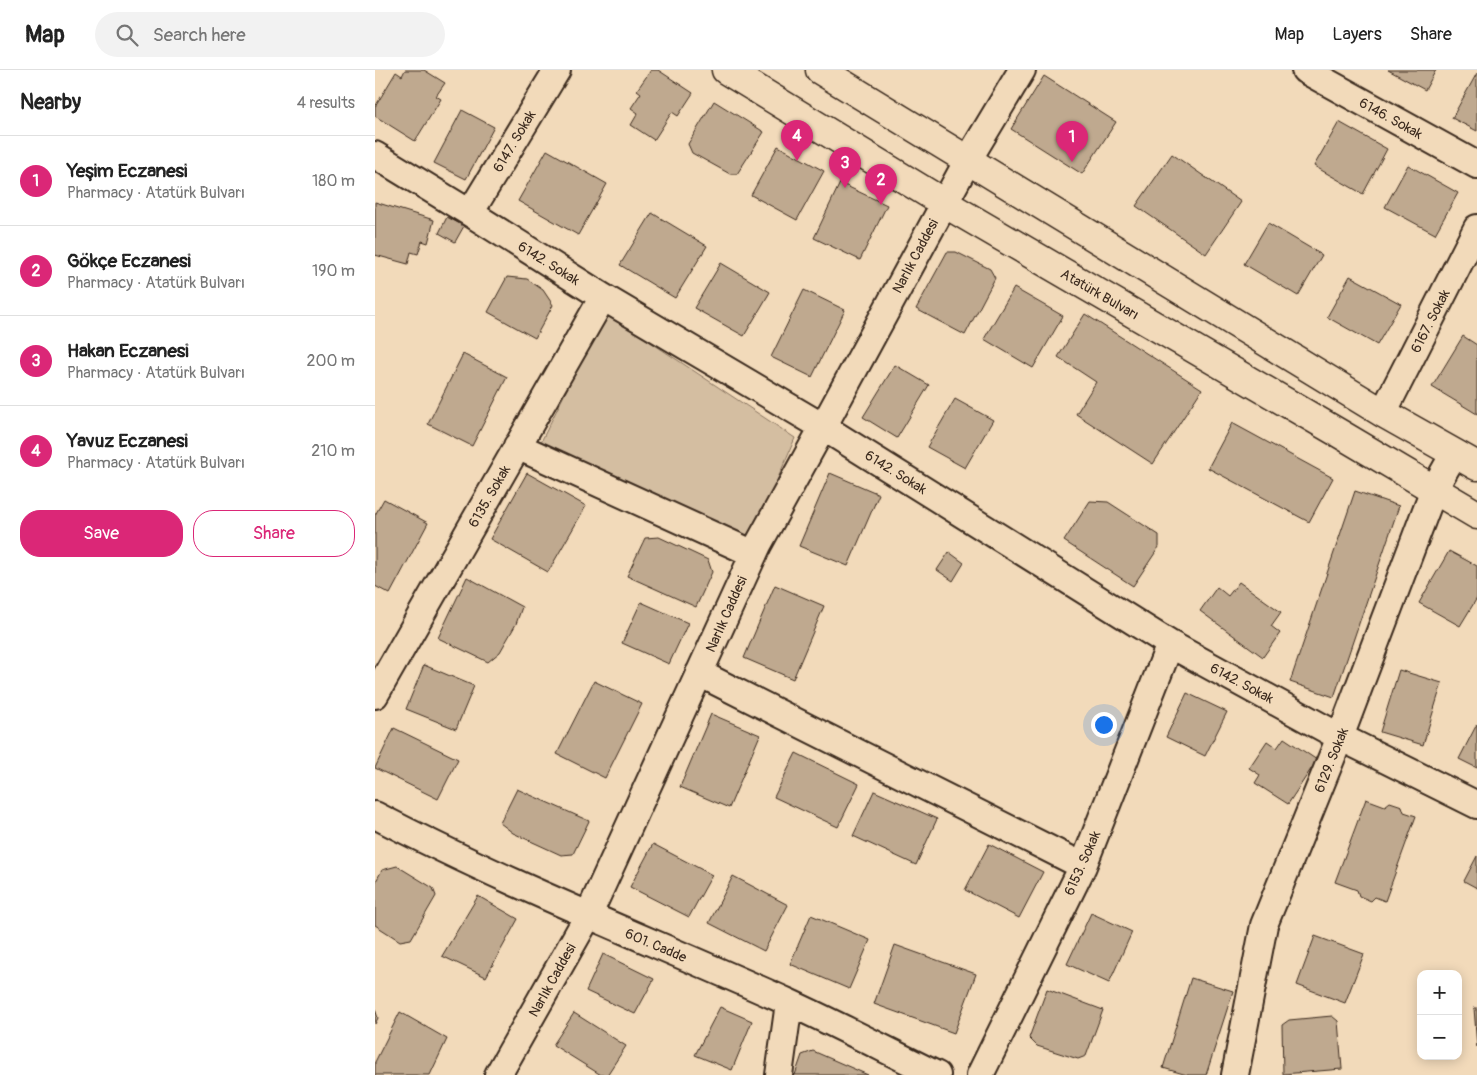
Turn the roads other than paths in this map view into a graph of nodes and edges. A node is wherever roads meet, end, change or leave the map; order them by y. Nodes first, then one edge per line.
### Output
1 (557, 70) edge
2 (725, 70) edge
3 (820, 70) edge
4 (1022, 70) edge
5 (1305, 70) edge
6 (375, 154) edge
7 (968, 160) junction
8 (1477, 165) edge
9 (944, 203) junction
10 (470, 213) junction
11 (1477, 228) edge
12 (603, 297) junction
13 (1383, 413) junction
14 (823, 427) junction
15 (517, 446) junction
16 (1466, 460) edge
17 (1435, 489) junction
18 (1477, 515) edge
19 (754, 554) junction
20 (1170, 644) junction
21 (699, 674) junction
22 (375, 695) edge
23 (1341, 737) junction
24 (1477, 805) edge
25 (375, 815) edge
26 (1083, 866) junction
27 (588, 916) junction
28 (789, 1003) junction
29 (498, 1075) edge
30 (779, 1075) edge
31 (937, 1075) edge
32 (980, 1075) edge
33 (1235, 1075) edge

1 - 10 street, 6147. Sokak
2 - 9 main road, Atatürk Bulvarı
3 - 7 main road
4 - 7 street, Narlık Caddesi
5 - 8 street, 6146. Sokak
6 - 10 street, 6142. Sokak
7 - 9 street, Narlık Caddesi
7 - 13 main road
9 - 14 street, Narlık Caddesi
9 - 17 main road, Atatürk Bulvarı
10 - 12 street, 6142. Sokak
11 - 13 street, 6167. Sokak
12 - 14 street, 6142. Sokak
12 - 15 street, 6135. Sokak
13 - 16 main road
14 - 19 street, Narlık Caddesi
14 - 20 street, 6142. Sokak
15 - 19 street
15 - 22 street, 6135. Sokak
16 - 17 street, 6129. Sokak
17 - 18 main road, Atatürk Bulvarı
17 - 23 street, 6129. Sokak
19 - 21 street, Narlık Caddesi
20 - 23 street, 6142. Sokak
20 - 26 street, 6153. Sokak
21 - 26 street
21 - 27 street, Narlık Caddesi
23 - 24 street, 6142. Sokak
23 - 33 street, 6129. Sokak
25 - 27 street, 601. Cadde
26 - 32 street, 6153. Sokak
27 - 28 street, 601. Cadde
27 - 29 street, Narlık Caddesi
28 - 30 street
28 - 31 street, 601. Cadde

